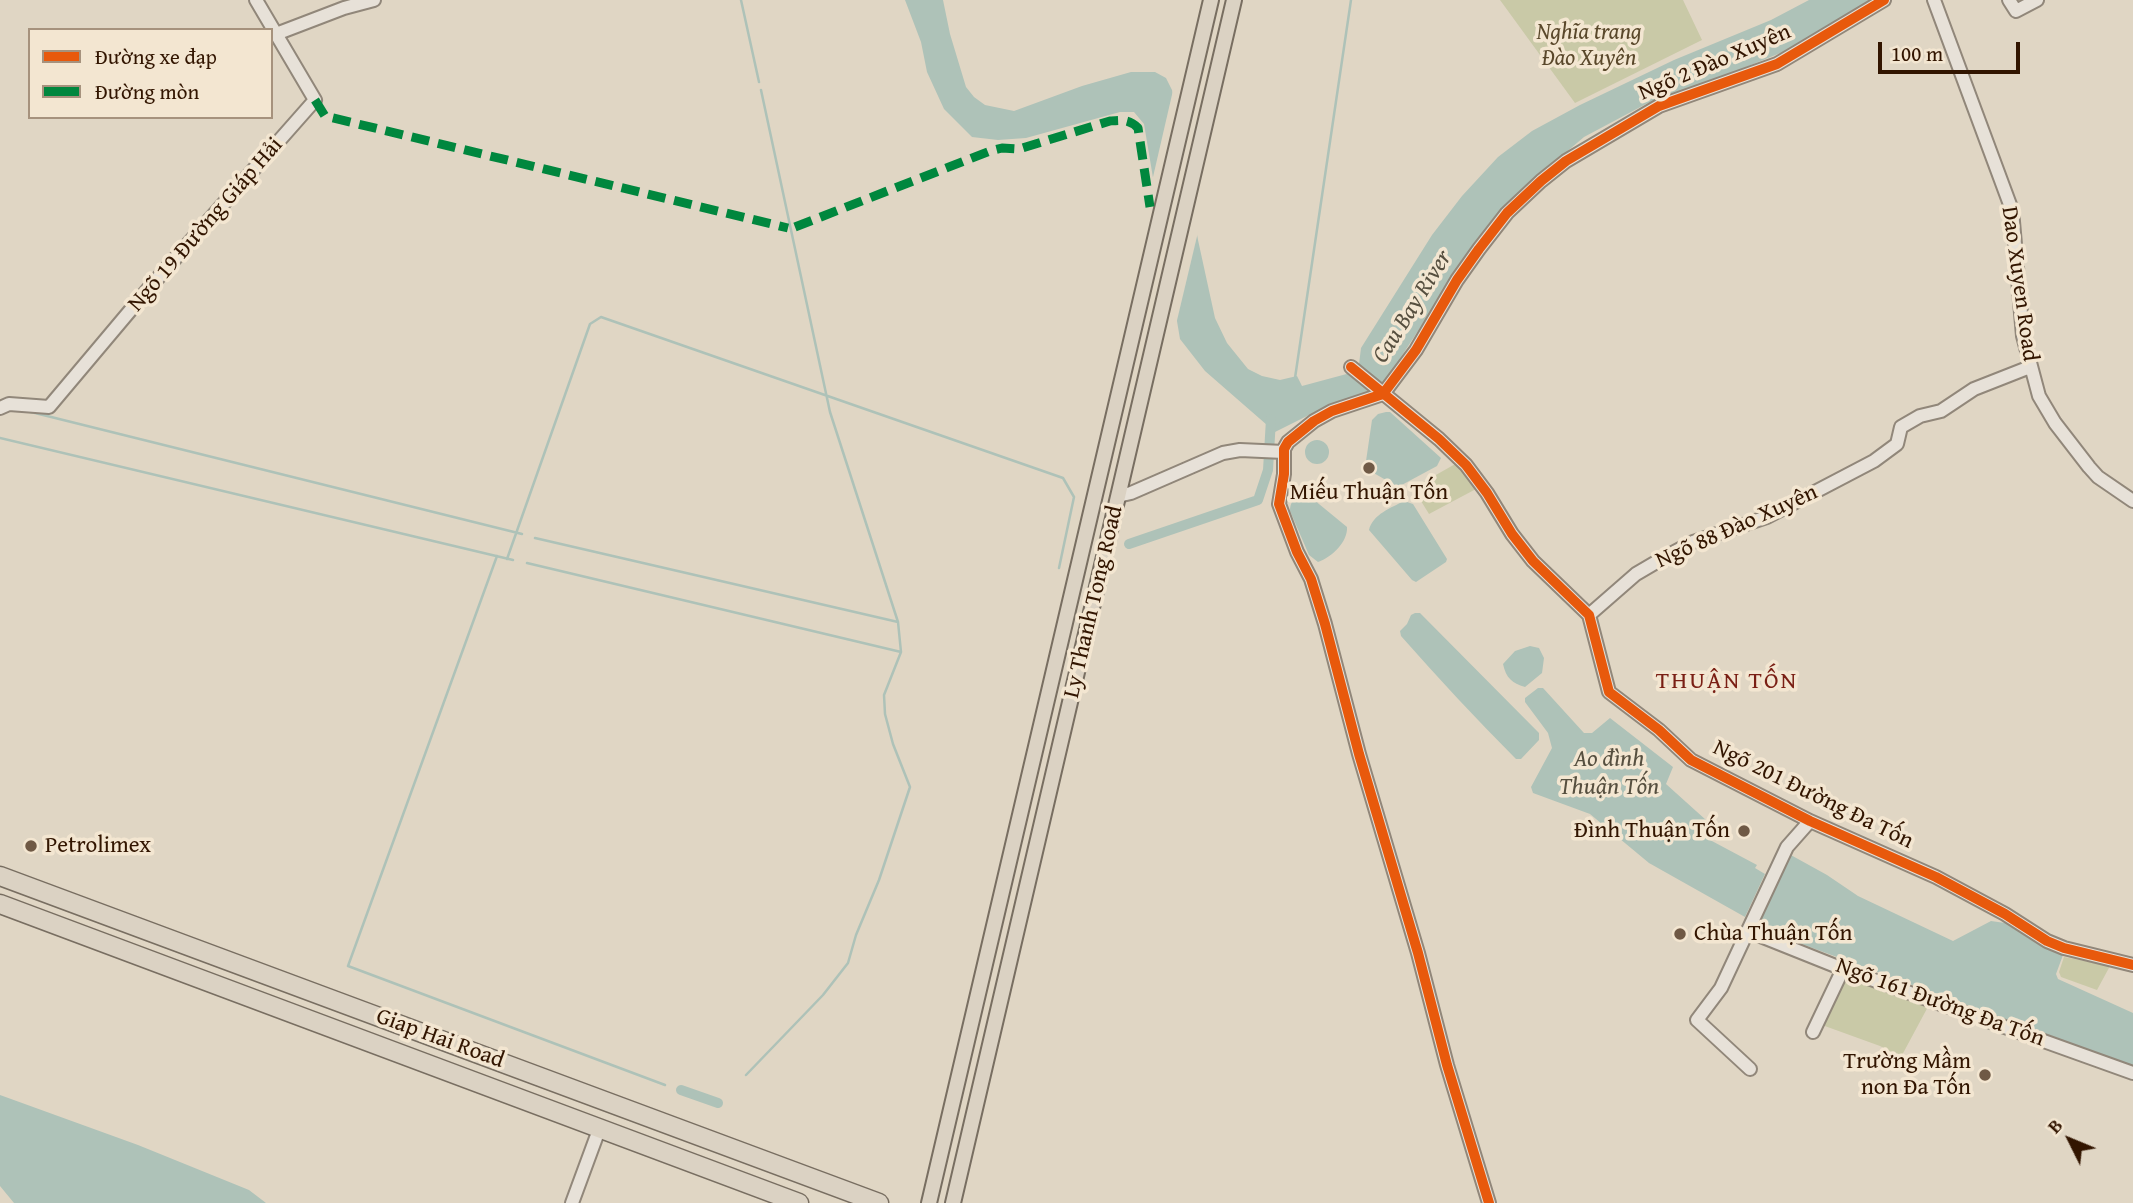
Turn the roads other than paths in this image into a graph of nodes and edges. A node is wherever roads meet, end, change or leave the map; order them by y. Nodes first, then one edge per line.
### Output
1 (256, 0) edge
2 (1211, 0) edge
3 (1234, 0) edge
4 (1884, 0) edge
5 (1934, 0) edge
6 (2009, 0) edge
7 (2037, 0) edge
8 (368, 1) edge
9 (272, 28) edge
10 (273, 29) edge
11 (276, 34) junction
12 (1351, 367) dead end
13 (2030, 367) junction
14 (1381, 392) junction
15 (4, 406) edge
16 (1280, 452) junction
17 (1118, 496) junction
18 (2133, 501) edge
19 (1090, 517) junction
20 (1112, 522) junction
21 (1589, 615) junction
22 (1810, 821) junction
23 (0, 876) edge
24 (0, 904) edge
25 (1748, 931) junction
26 (2133, 965) edge
27 (1843, 969) junction
28 (1812, 1032) dead end
29 (1749, 1069) dead end
30 (2133, 1073) edge
31 (583, 1093) junction
32 (573, 1117) junction
33 (600, 1128) junction
34 (572, 1203) edge
35 (799, 1203) edge
36 (879, 1203) edge
37 (929, 1203) edge
38 (953, 1203) edge
39 (1489, 1203) edge

1 - 9 street, Ngõ 19 Đường Giáp Hải
2 - 19 main road, Ly Thanh Tong Road
3 - 17 main road, Ly Thanh Tong Road
4 - 14 street, Ngõ 2 Đào Xuyên
5 - 13 street, Dao Xuyen Road
6 - 7 street
8 - 11 street
10 - 11 street, Ngõ 19 Đường Giáp Hải
11 - 15 street, Ngõ 19 Đường Giáp Hải
12 - 14 street
13 - 18 street, Dao Xuyen Road
13 - 21 street, Ngõ 88 Đào Xuyên
14 - 16 street
14 - 21 street
16 - 17 street
16 - 39 street
17 - 20 main road, Ly Thanh Tong Road
19 - 20 main road
19 - 37 main road, Ly Thanh Tong Road
20 - 38 main road, Ly Thanh Tong Road
21 - 22 street, Ngõ 201 Đường Đa Tốn
22 - 25 street
22 - 26 street, Ngõ 201 Đường Đa Tốn
23 - 31 highway, Giap Hai Road
24 - 32 highway, Giap Hai Road
25 - 27 street, Ngõ 161 Đường Đa Tốn
25 - 29 street
27 - 28 street
27 - 30 street, Ngõ 161 Đường Đa Tốn
31 - 32 highway
31 - 36 highway, Giap Hai Road
32 - 33 highway, Giap Hai Road
33 - 34 street
33 - 35 highway, Giap Hai Road

